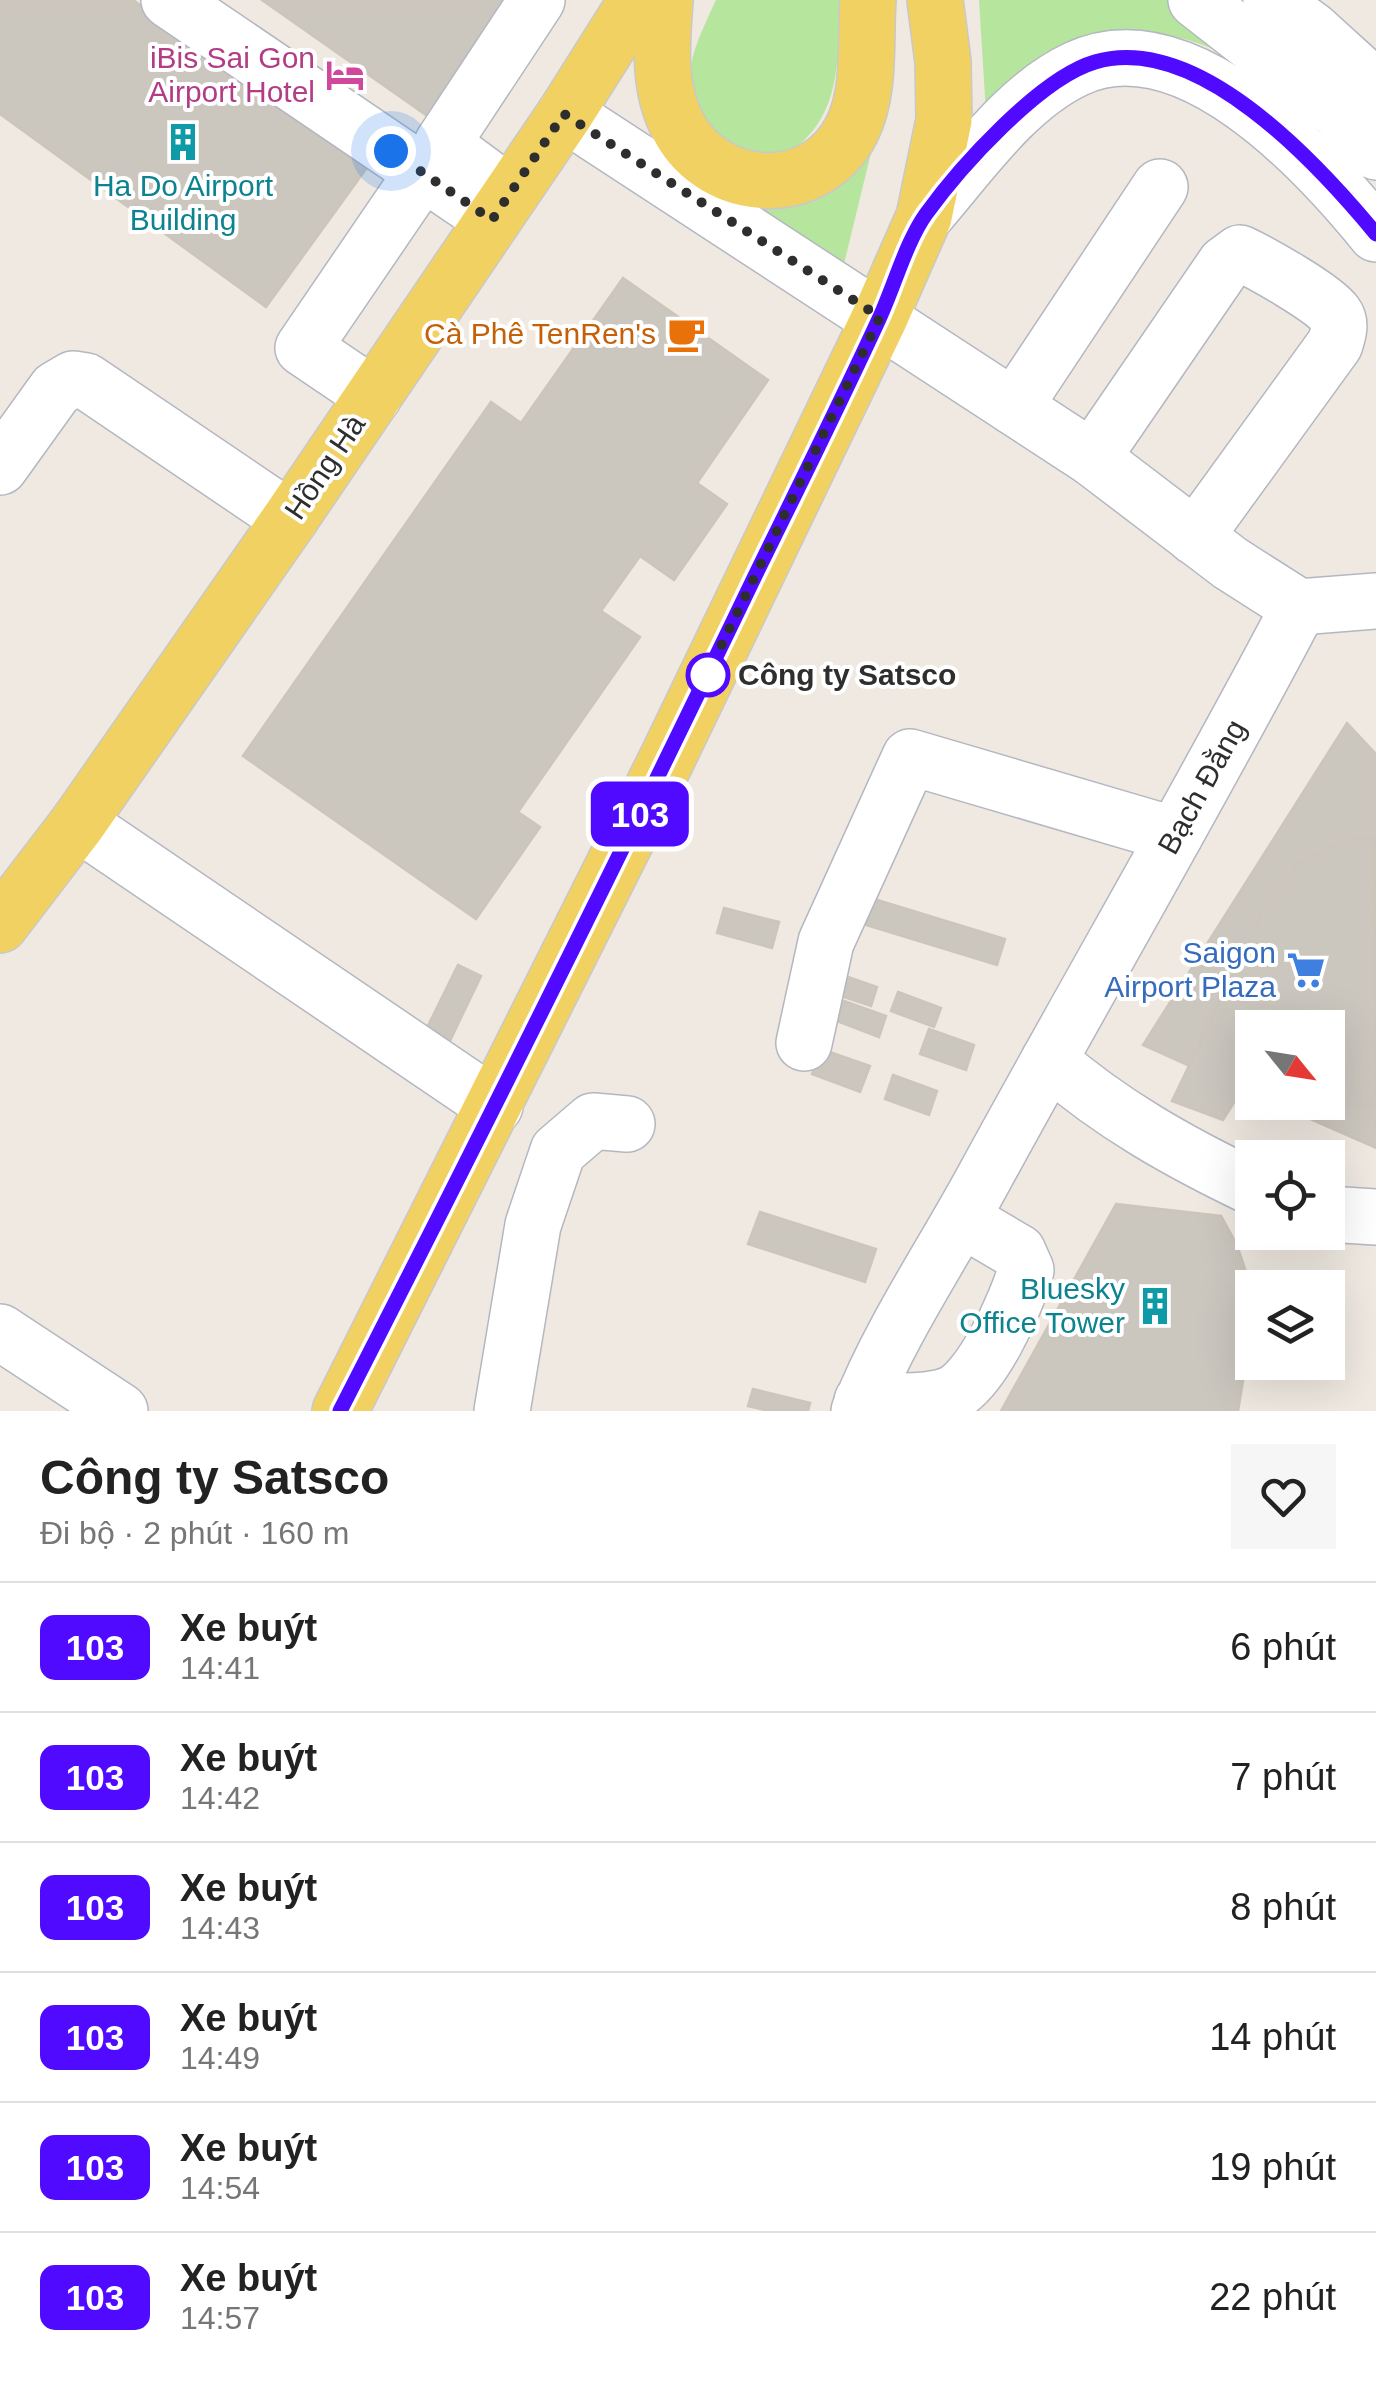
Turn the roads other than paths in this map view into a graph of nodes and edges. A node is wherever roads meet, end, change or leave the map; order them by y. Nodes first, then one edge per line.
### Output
1 (169, 0) edge
2 (537, 0) edge
3 (637, 0) edge
4 (665, 0) edge
5 (868, 0) edge
6 (935, 0) edge
7 (1196, 0) edge
8 (1271, 0) edge
9 (1376, 88) edge
10 (564, 114) junction
11 (1376, 152) edge
12 (423, 172) junction
13 (1160, 188) dead end
14 (501, 207) junction
15 (924, 217) junction
16 (1376, 234) edge
17 (880, 317) junction
18 (374, 396) junction
19 (1014, 407) junction
20 (1092, 458) junction
21 (0, 467) edge
22 (290, 519) junction
23 (1195, 537) junction
24 (1376, 601) edge
25 (1299, 607) junction
26 (78, 823) junction
27 (1175, 834) junction
28 (3, 915) edge
29 (804, 1043) dead end
30 (1049, 1060) junction
31 (495, 1106) junction
32 (627, 1124) dead end
33 (1235, 1178) edge
34 (1345, 1215) edge
35 (1376, 1217) edge
36 (962, 1219) junction
37 (0, 1332) edge
38 (860, 1406) edge
39 (120, 1411) edge
40 (340, 1411) edge
41 (502, 1411) edge

1 - 12 street
2 - 14 street
3 - 10 main road, Hồng Hà
4 - 5 main road
6 - 15 main road
7 - 11 street
8 - 9 street
10 - 14 main road, Hồng Hà
10 - 17 street
12 - 14 street
12 - 18 street
13 - 19 street
14 - 18 main road, Hồng Hà
15 - 16 street
15 - 17 main road
17 - 19 street
17 - 31 main road
18 - 22 main road, Hồng Hà
19 - 20 street
20 - 23 street
20 - 23 street
21 - 22 street
22 - 26 main road, Hồng Hà
23 - 25 street
24 - 25 street
25 - 27 street, Bạch Đằng
26 - 28 main road, Hồng Hà
26 - 31 street
27 - 29 street
27 - 30 street, Bạch Đằng
30 - 33 street
30 - 36 street, Bạch Đằng
31 - 40 main road
32 - 41 street
34 - 35 street
36 - 38 street, Bạch Đằng
36 - 38 street
37 - 39 street

